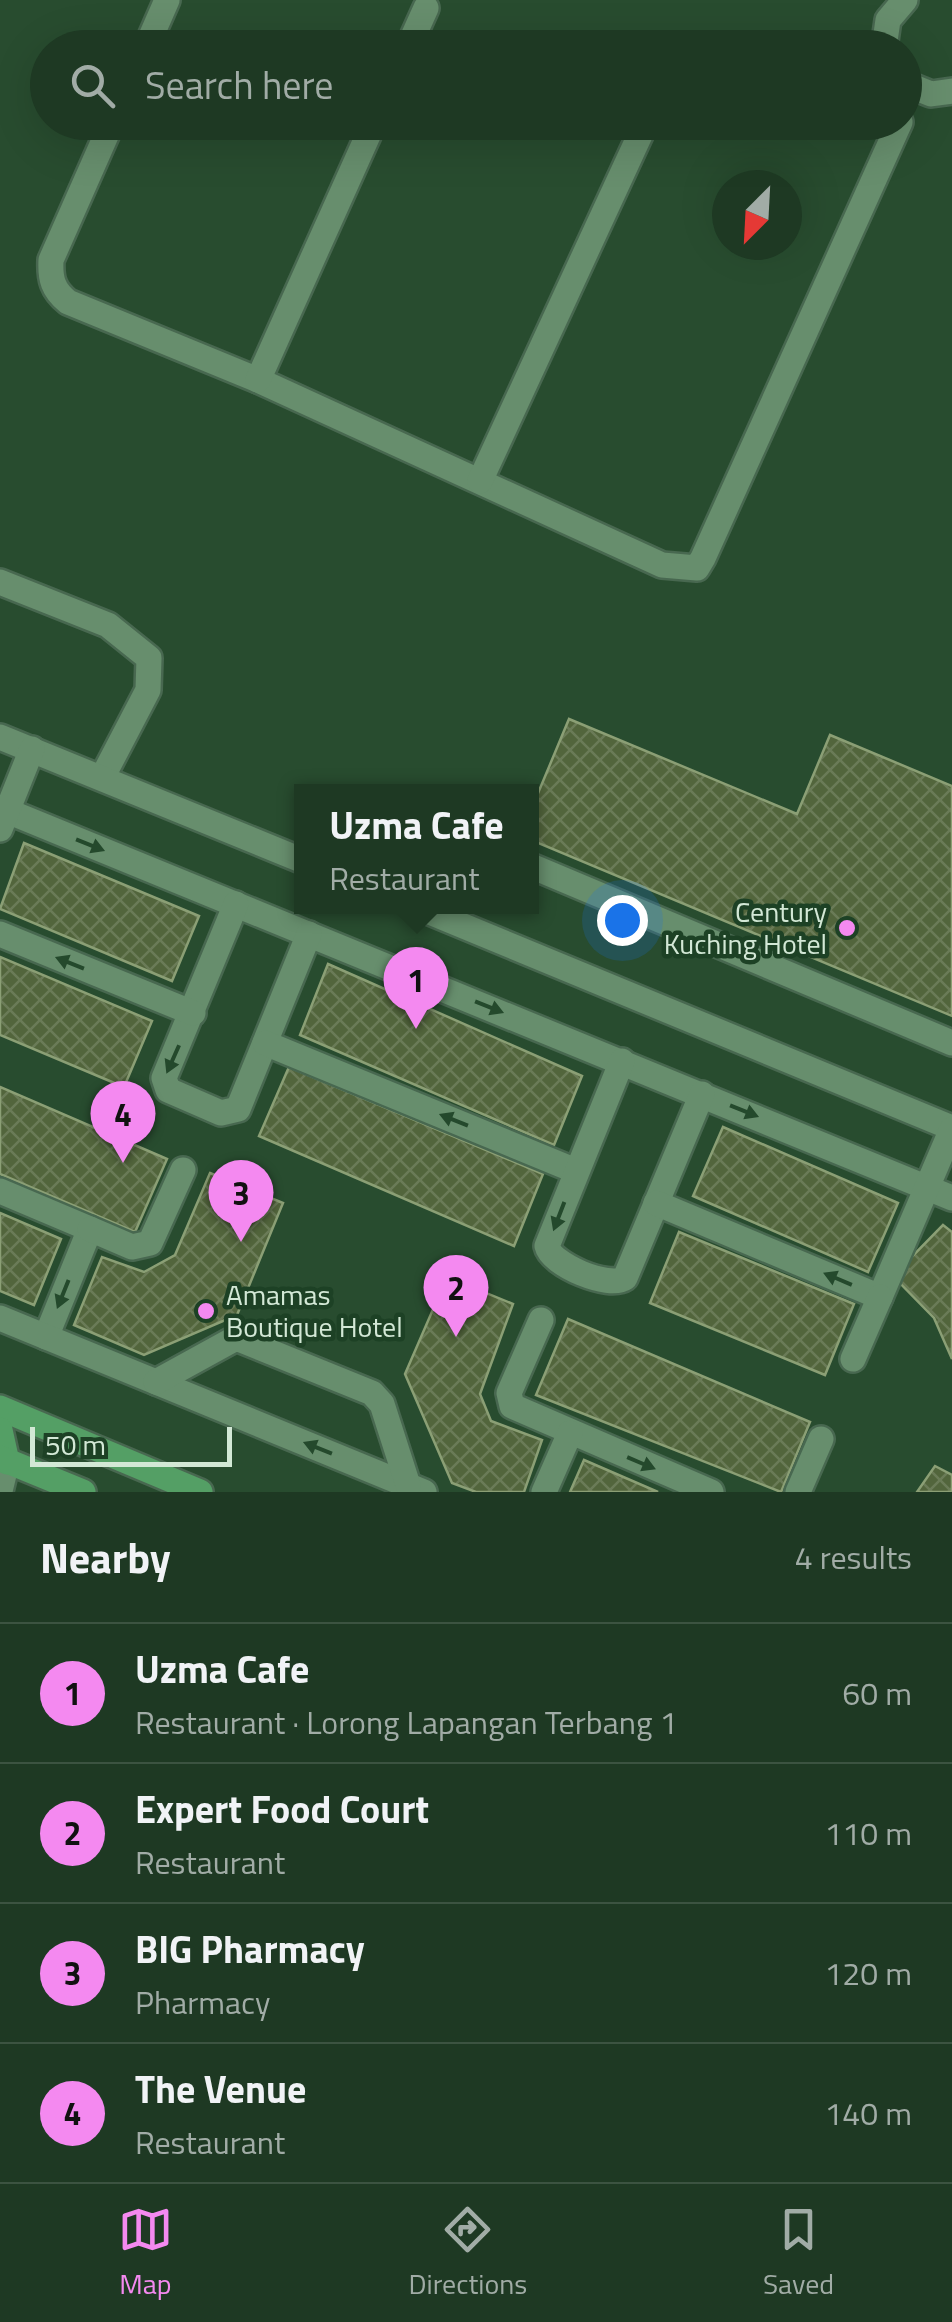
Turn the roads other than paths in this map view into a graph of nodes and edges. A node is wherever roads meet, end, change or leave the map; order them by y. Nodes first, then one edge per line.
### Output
1 (167, 0) edge
2 (905, 0) edge
3 (426, 8) dead end
4 (154, 30) edge
5 (416, 30) edge
6 (887, 30) edge
7 (952, 91) edge
8 (922, 94) edge
9 (104, 140) edge
10 (366, 140) edge
11 (638, 140) edge
12 (892, 140) edge
13 (258, 380) junction
14 (480, 481) junction
15 (0, 582) edge
16 (0, 737) edge
17 (32, 748) junction
18 (102, 778) junction
19 (2, 816) edge
20 (294, 857) edge
21 (539, 869) edge
22 (236, 904) junction
23 (465, 916) edge
24 (0, 934) edge
25 (309, 934) junction
26 (192, 1013) junction
27 (265, 1043) junction
28 (952, 1043) edge
29 (622, 1061) junction
30 (702, 1094) junction
31 (952, 1128) edge
32 (183, 1170) dead end
33 (576, 1170) junction
34 (0, 1191) edge
35 (941, 1192) edge
36 (656, 1204) junction
37 (90, 1229) junction
38 (880, 1297) junction
39 (0, 1318) edge
40 (541, 1320) dead end
41 (46, 1337) junction
42 (853, 1359) dead end
43 (156, 1382) junction
44 (0, 1408) edge
45 (0, 1430) edge
46 (570, 1433) junction
47 (822, 1438) dead end
48 (4, 1460) edge
49 (416, 1489) edge
50 (0, 1491) edge
51 (84, 1492) edge
52 (200, 1492) edge
53 (544, 1492) edge
54 (711, 1492) edge
55 (798, 1492) edge

1 - 4 street
2 - 6 street
3 - 5 street
7 - 8 street
9 - 13 street
10 - 13 street
11 - 14 street
12 - 14 street
13 - 14 street
15 - 18 street
16 - 17 street
17 - 18 street
17 - 19 street
18 - 20 street
19 -> 22 street
21 - 28 street
22 - 25 street
22 - 26 street
23 - 31 street
26 -> 24 street
25 - 27 street
25 -> 29 street
26 -> 27 street
33 -> 27 street
29 - 30 street
29 - 33 street
30 -> 35 street
30 - 36 street
31 - 35 street
32 - 37 street
33 -> 36 street
34 - 37 street
35 - 38 street
38 -> 36 street
37 -> 41 street
38 - 42 street
39 - 41 street
40 - 46 street
41 - 43 street
49 -> 43 street
43 - 49 street
44 - 52 main road
45 - 48 main road
46 - 53 street
46 -> 54 street
47 - 55 street
48 - 50 street
48 - 51 main road

